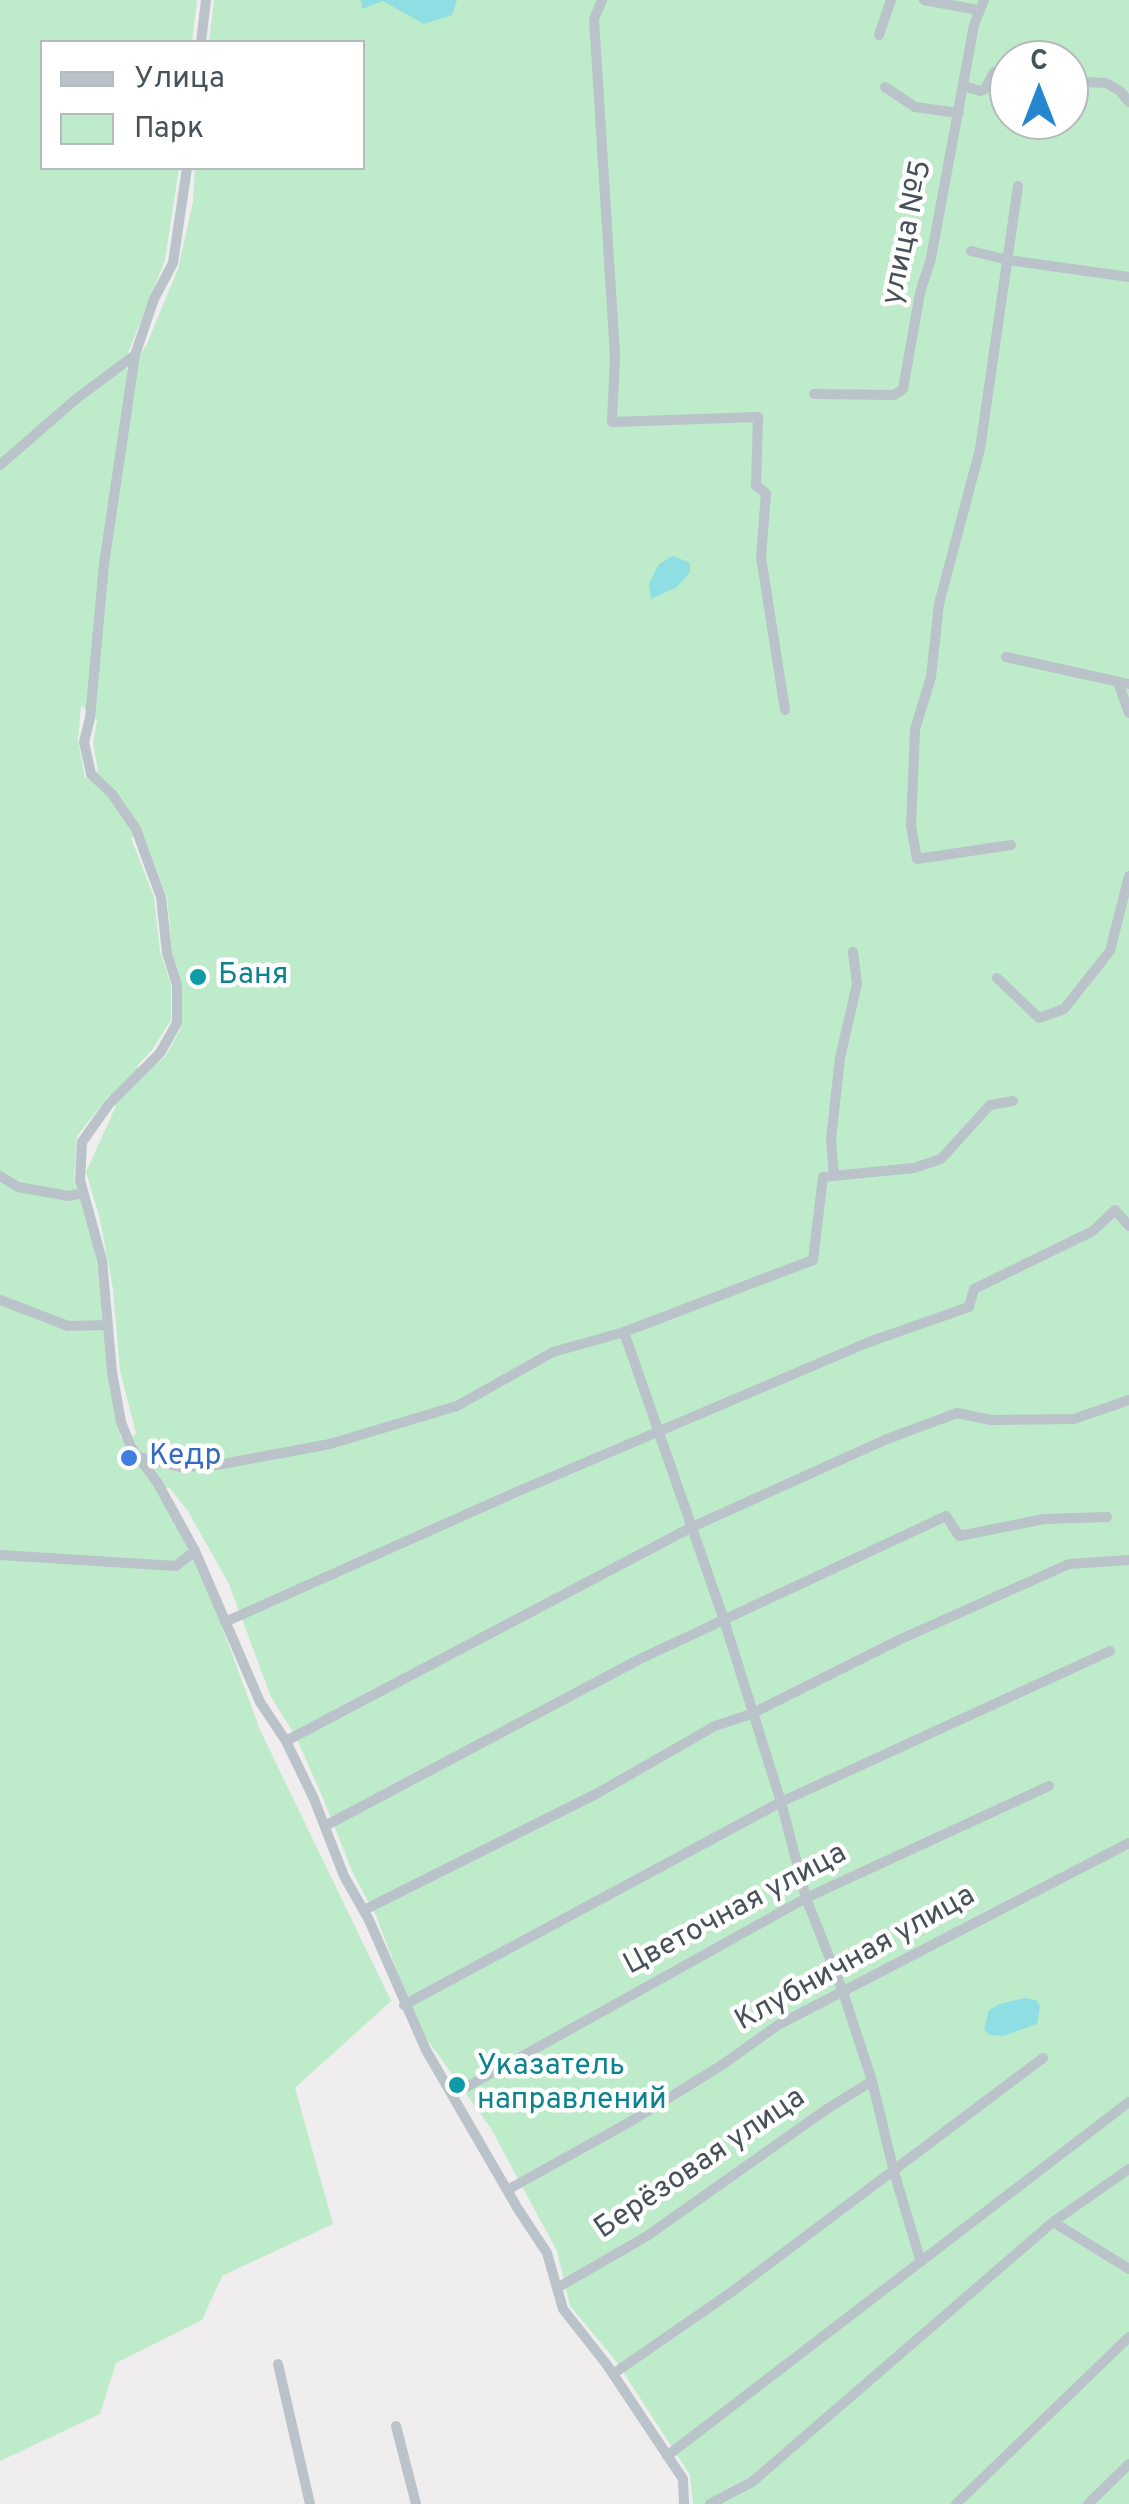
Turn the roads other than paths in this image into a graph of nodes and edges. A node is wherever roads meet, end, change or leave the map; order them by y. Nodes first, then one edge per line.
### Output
1 (206, 0) edge
2 (602, 0) edge
3 (891, 0) edge
4 (924, 0) edge
5 (981, 5) edge
6 (879, 35) dead end
7 (200, 40) edge
8 (989, 81) edge
9 (1089, 82) edge
10 (964, 86) junction
11 (885, 88) dead end
12 (1129, 102) edge
13 (959, 113) junction
14 (187, 170) edge
15 (1018, 186) dead end
16 (971, 252) dead end
17 (1008, 260) junction
18 (1129, 277) edge
19 (135, 355) junction
20 (814, 394) dead end
21 (0, 465) edge
22 (1006, 657) dead end
23 (1123, 683) edge
24 (785, 710) dead end
25 (1129, 713) edge
26 (1011, 845) dead end
27 (1129, 876) edge
28 (853, 952) dead end
29 (997, 978) dead end
30 (1014, 1101) dead end
31 (0, 1176) edge
32 (834, 1176) junction
33 (83, 1193) junction
34 (1129, 1226) edge
35 (0, 1300) edge
36 (108, 1326) junction
37 (624, 1332) junction
38 (1129, 1400) edge
39 (660, 1432) junction
40 (139, 1456) junction
41 (1108, 1517) dead end
42 (692, 1528) junction
43 (194, 1552) junction
44 (0, 1555) edge
45 (1129, 1560) edge
46 (724, 1620) junction
47 (225, 1622) junction
48 (1110, 1651) dead end
49 (751, 1714) junction
50 (286, 1741) junction
51 (1049, 1786) dead end
52 (781, 1802) junction
53 (324, 1826) junction
54 (1129, 1843) edge
55 (806, 1898) junction
56 (364, 1910) junction
57 (844, 1992) junction
58 (404, 2005) junction
59 (1044, 2058) dead end
60 (872, 2082) junction
61 (454, 2094) junction
62 (1129, 2102) edge
63 (1129, 2169) edge
64 (894, 2172) junction
65 (509, 2189) junction
66 (1052, 2222) junction
67 (921, 2262) junction
68 (1129, 2270) edge
69 (557, 2288) junction
70 (1129, 2337) edge
71 (278, 2364) dead end
72 (613, 2374) junction
73 (396, 2426) dead end
74 (667, 2456) junction
75 (1129, 2464) edge
76 (684, 2500) edge
77 (310, 2504) edge
78 (416, 2504) edge
79 (700, 2504) edge
80 (710, 2504) edge
81 (956, 2504) edge
82 (1088, 2504) edge

1 - 7 street
2 - 24 street
3 - 6 street
4 - 5 street
5 - 10 street, улица №5
8 - 10 street
9 - 12 street
10 - 13 street, улица №5
11 - 13 street
13 - 20 street, улица №5
14 - 19 street
15 - 17 street
16 - 17 street
17 - 18 street
17 - 26 street
19 - 21 street
19 - 33 street
22 - 23 street
23 - 25 street
27 - 29 street
28 - 32 street
30 - 32 street
31 - 33 street
32 - 37 street
33 - 36 street
34 - 39 street
35 - 36 street
36 - 40 street
37 - 39 street
37 - 40 street
38 - 42 street
39 - 42 street
39 - 47 street
40 - 43 street
41 - 46 street
42 - 46 street
42 - 50 street
43 - 44 street
43 - 47 street
45 - 49 street
46 - 49 street
46 - 53 street
47 - 50 street
48 - 52 street
49 - 52 street
49 - 56 street
50 - 53 street
51 - 55 street, Цветочная улица
52 - 55 street
52 - 58 street
53 - 56 street
54 - 57 street, Клубничная улица
55 - 57 street
55 - 61 street, Цветочная улица
56 - 58 street
57 - 60 street
57 - 65 street, Клубничная улица
58 - 61 street
59 - 64 street
60 - 64 street
60 - 69 street, Берёзовая улица
61 - 65 street
62 - 67 street
63 - 66 street
64 - 67 street
64 - 72 street
65 - 69 street
66 - 68 street
66 - 80 street
67 - 74 street
69 - 72 street
70 - 81 street
71 - 77 street
72 - 74 street
73 - 78 street
74 - 76 street
75 - 82 street
76 - 79 street

